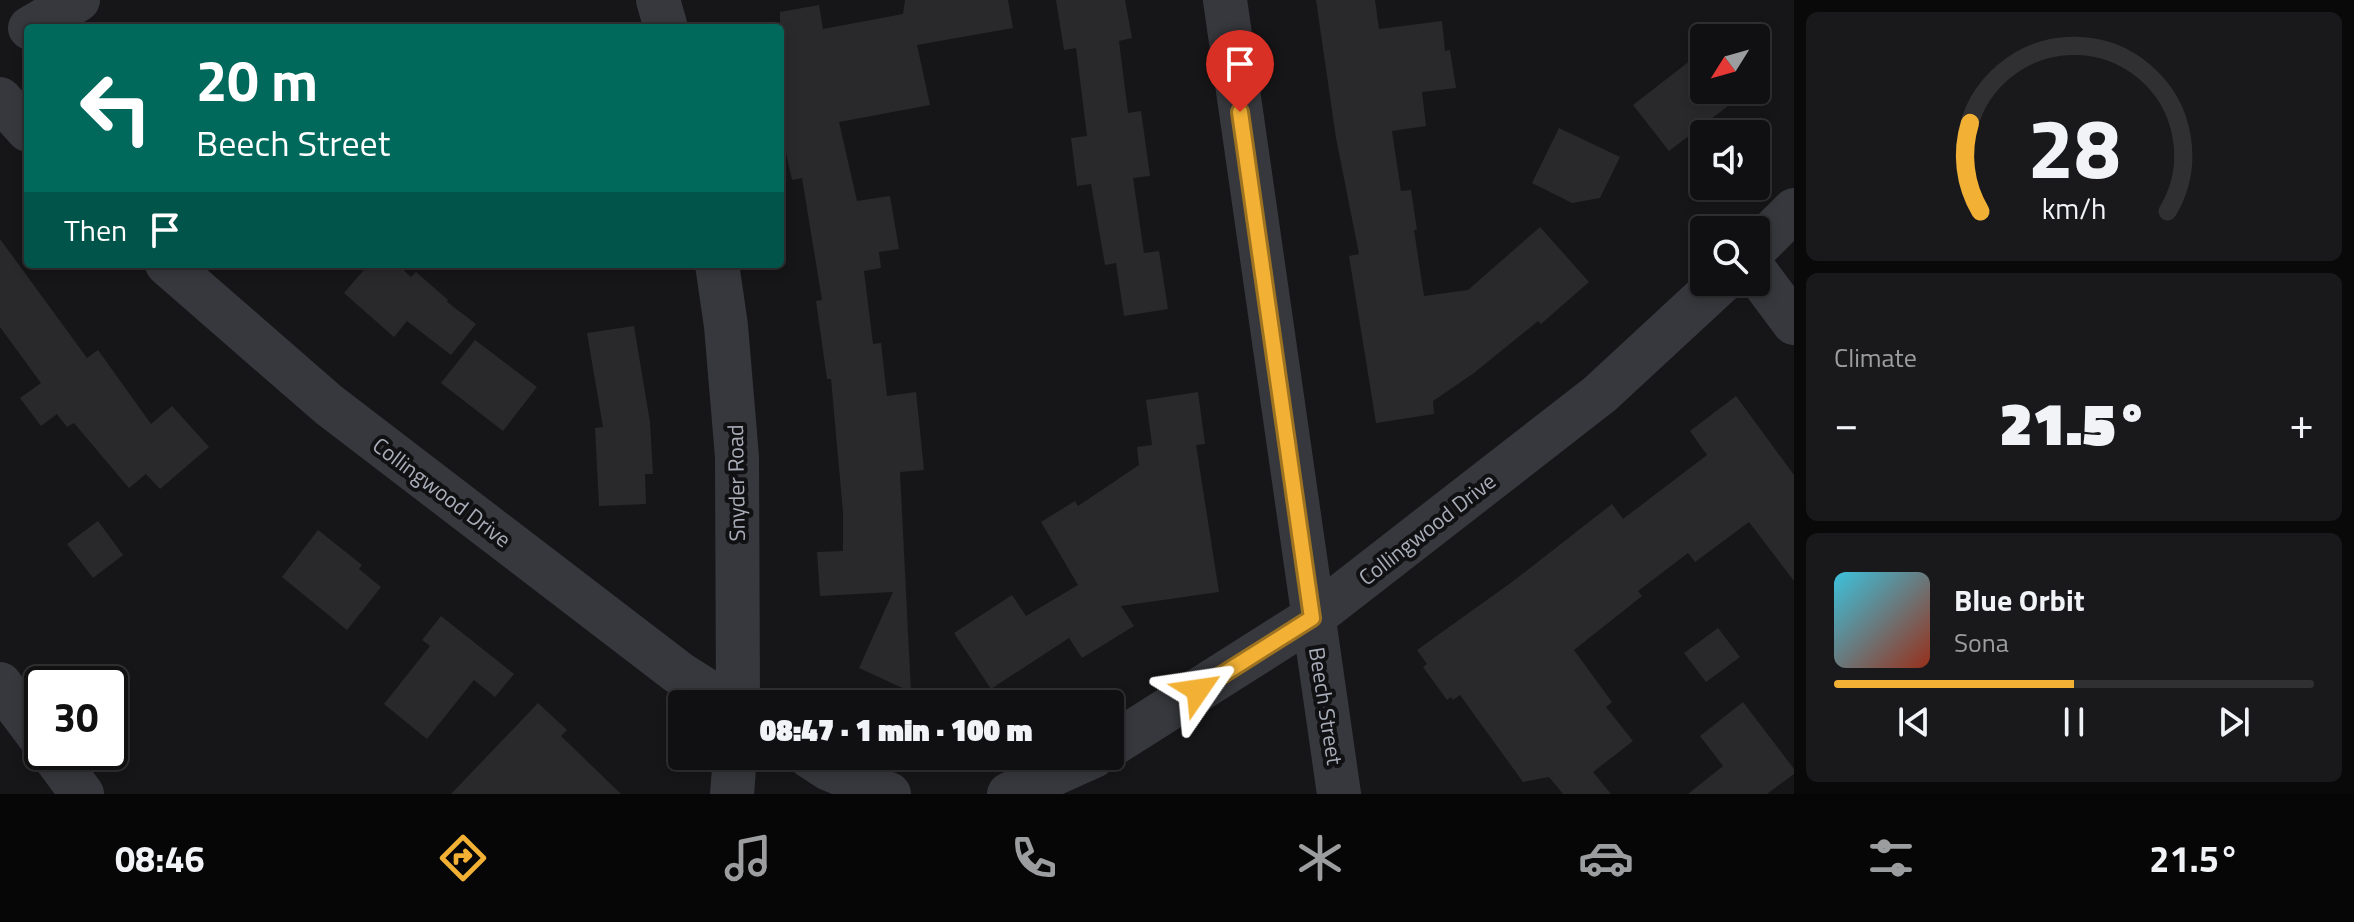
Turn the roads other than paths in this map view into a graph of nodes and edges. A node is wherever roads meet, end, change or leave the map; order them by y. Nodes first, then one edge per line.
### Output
1 (78, 0) edge
2 (658, 0) edge
3 (1225, 0) edge
4 (37, 24) edge
5 (665, 24) edge
6 (24, 32) edge
7 (0, 46) edge
8 (0, 99) edge
9 (24, 126) edge
10 (1794, 210) edge
11 (1770, 234) edge
12 (172, 268) edge
13 (718, 268) edge
14 (1770, 291) edge
15 (1706, 296) edge
16 (1794, 323) edge
17 (1312, 618) junction
18 (0, 684) edge
19 (706, 690) edge
20 (738, 690) edge
21 (24, 716) edge
22 (1124, 737) edge
23 (64, 770) edge
24 (734, 770) edge
25 (831, 770) edge
26 (1063, 770) edge
27 (82, 794) edge
28 (732, 794) edge
29 (889, 794) edge
30 (1009, 794) edge
31 (1339, 794) edge

1 - 4 street
2 - 5 street
3 - 17 street, Beech Street
6 - 7 street
8 - 9 street
10 - 11 street
12 - 19 street, Collingwood Drive
13 - 20 street, Snyder Road
14 - 16 street
15 - 17 street, Collingwood Drive
17 - 22 street, Collingwood Drive
17 - 31 street, Beech Street
18 - 21 street
23 - 27 street
24 - 28 street
25 - 29 street
26 - 30 street

